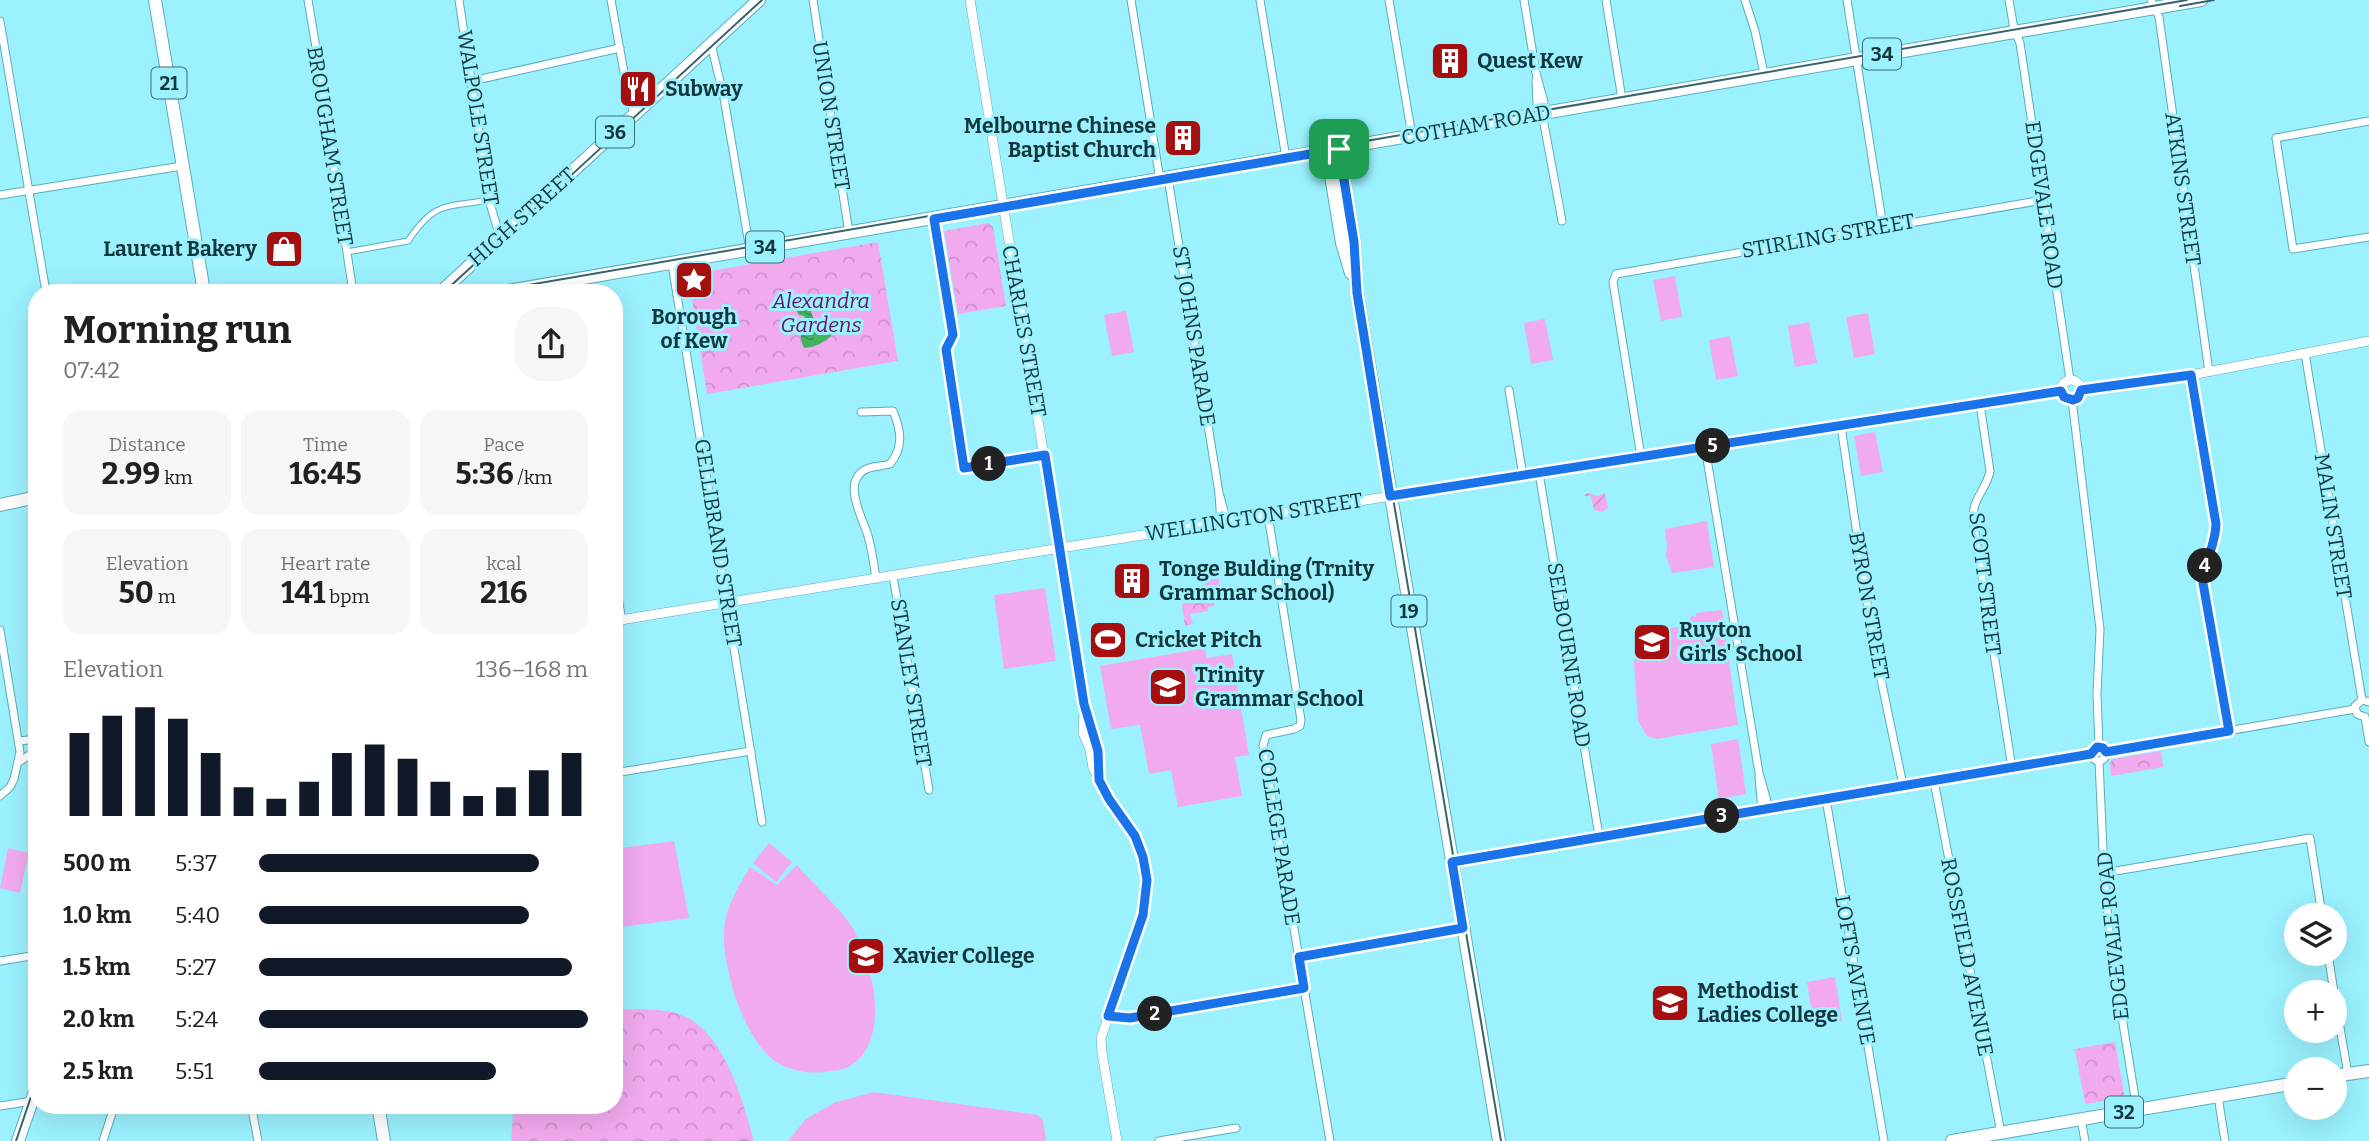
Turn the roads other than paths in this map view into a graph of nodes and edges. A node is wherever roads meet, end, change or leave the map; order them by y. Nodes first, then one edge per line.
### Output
1 (155, 0) edge
2 (307, 0) edge
3 (459, 0) edge
4 (611, 0) edge
5 (759, 0) edge
6 (813, 0) edge
7 (970, 0) edge
8 (1131, 0) edge
9 (1260, 0) edge
10 (1389, 0) edge
11 (1606, 0) edge
12 (1745, 0) edge
13 (1847, 0) edge
14 (2009, 0) edge
15 (2201, 0) edge
16 (1524, 1) edge
17 (2153, 4) edge
18 (0, 21) edge
19 (2015, 32) junction
20 (712, 44) junction
21 (620, 48) junction
22 (1855, 58) junction
23 (1764, 74) junction
24 (472, 81) junction
25 (1622, 99) junction
26 (1542, 113) junction
27 (635, 114) junction
28 (2369, 121) edge
29 (1412, 136) junction
30 (1333, 150) junction
31 (1286, 158) junction
32 (182, 166) junction
33 (1164, 179) junction
34 (29, 190) junction
35 (0, 195) edge
36 (489, 200) junction
37 (2043, 200) junction
38 (1003, 206) junction
39 (934, 219) junction
40 (1562, 221) dead end
41 (1883, 227) junction
42 (504, 233) junction
43 (849, 233) junction
44 (2369, 237) edge
45 (750, 250) junction
46 (347, 252) junction
47 (671, 264) junction
48 (45, 284) edge
49 (203, 284) edge
50 (352, 284) edge
51 (450, 284) edge
52 (576, 284) edge
53 (2369, 341) edge
54 (2305, 353) junction
55 (2208, 372) junction
56 (2191, 375) junction
57 (2070, 380) junction
58 (1509, 390) dead end
59 (2081, 390) junction
60 (2061, 391) junction
61 (2073, 400) junction
62 (1980, 404) junction
63 (861, 412) dead end
64 (1841, 426) junction
65 (1705, 447) junction
66 (1045, 455) junction
67 (1641, 457) junction
68 (1539, 473) junction
69 (1523, 476) junction
70 (1390, 496) junction
71 (28, 499) edge
72 (0, 505) edge
73 (1268, 516) junction
74 (1224, 522) junction
75 (1060, 548) junction
76 (893, 576) junction
77 (876, 579) junction
78 (727, 603) junction
79 (623, 620) edge
80 (0, 629) edge
81 (4, 676) edge
82 (2365, 701) edge
83 (2355, 709) junction
84 (2367, 716) edge
85 (2229, 731) junction
86 (28, 740) edge
87 (19, 741) junction
88 (2369, 742) edge
89 (2099, 746) junction
90 (751, 751) junction
91 (2106, 752) junction
92 (2091, 754) junction
93 (28, 756) edge
94 (2099, 761) junction
95 (19, 762) junction
96 (2012, 768) junction
97 (623, 772) edge
98 (1934, 781) junction
99 (1903, 785) junction
100 (929, 790) dead end
101 (0, 796) edge
102 (1826, 799) junction
103 (1765, 809) junction
104 (762, 822) dead end
105 (1599, 836) junction
106 (1452, 862) junction
107 (2104, 873) junction
108 (2320, 903) edge
109 (1463, 928) junction
110 (28, 956) edge
111 (1299, 957) junction
112 (0, 961) edge
113 (1304, 988) junction
114 (1108, 1016) junction
115 (2369, 1071) edge
116 (2347, 1074) edge
117 (2284, 1085) edge
118 (2218, 1096) junction
119 (28, 1102) edge
120 (0, 1106) edge
121 (2137, 1110) junction
122 (28, 1112) edge
123 (112, 1114) edge
124 (253, 1114) edge
125 (379, 1114) edge
126 (2081, 1119) junction
127 (1236, 1128) dead end
128 (2001, 1133) junction
129 (18, 1141) edge
130 (103, 1141) edge
131 (258, 1141) edge
132 (384, 1141) edge
133 (1117, 1141) edge
134 (1159, 1141) edge
135 (1330, 1141) edge
136 (1499, 1141) edge
137 (1884, 1141) edge
138 (1952, 1141) edge
139 (2085, 1141) edge
140 (2225, 1141) edge

1 - 32 main road, 21
2 - 46 street, BROUGHAM STREET
3 - 24 street, WALPOLE STREET
4 - 21 street
5 - 20 main road, HIGH STREET / 36
6 - 43 street, UNION STREET
7 - 38 street, CHARLES STREET
8 - 33 street, ST JOHNS PARADE
9 - 31 street
10 - 29 street
11 - 25 street
12 - 23 street
13 - 22 street
14 - 19 street, EDGEVALE ROAD
15 - 17 main road, COTHAM ROAD / 34
16 - 26 street
17 - 19 main road, COTHAM ROAD / 34
17 - 55 street, ATKINS STREET
18 - 34 street
19 - 22 main road, COTHAM ROAD / 34
19 - 37 street, EDGEVALE ROAD
20 - 27 main road, HIGH STREET / 36
20 - 45 street
21 - 24 street
21 - 27 street
22 - 23 main road, COTHAM ROAD / 34
22 - 41 street
23 - 25 main road, COTHAM ROAD / 34
24 - 36 street, WALPOLE STREET
25 - 26 main road, COTHAM ROAD / 34
26 - 29 main road, COTHAM ROAD / 34
26 - 40 street
27 - 42 main road, HIGH STREET / 36
28 - 44 street
29 - 30 main road, COTHAM ROAD / 34
30 - 31 main road, COTHAM ROAD / 34
30 - 70 main road, 19
31 - 33 main road, COTHAM ROAD / 34
32 - 34 street
32 - 49 main road, 21
33 - 38 main road, COTHAM ROAD / 34
33 - 74 street, ST JOHNS PARADE
34 - 35 street
34 - 48 street
36 - 42 street, WALPOLE STREET
36 - 46 street
37 - 41 street, STIRLING STREET
37 - 57 street, EDGEVALE ROAD
38 - 39 main road, COTHAM ROAD / 34
38 - 66 street, CHARLES STREET
39 - 43 main road, COTHAM ROAD / 34
39 - 66 street
41 - 67 street, STIRLING STREET
42 - 51 main road, HIGH STREET / 36
43 - 45 main road, COTHAM ROAD / 34
45 - 47 main road, COTHAM ROAD / 34
46 - 50 street, BROUGHAM STREET
47 - 52 main road, COTHAM ROAD / 34
47 - 78 street, GELLIBRAND STREET
53 - 54 street
54 - 55 street
54 - 82 street, MALIN STREET
55 - 56 street
56 - 59 street
56 - 85 street
57 - 59 street
57 - 60 street
58 - 69 street
59 - 61 street
60 - 61 street
60 - 62 street, WELLINGTON STREET
61 - 89 street
62 - 64 street, WELLINGTON STREET
62 - 96 street, SCOTT STREET
63 - 77 street
64 - 65 street, WELLINGTON STREET
64 - 99 street, BYRON STREET
65 - 67 street, WELLINGTON STREET
65 - 103 street
66 - 75 street, CHARLES STREET
67 - 68 street, WELLINGTON STREET
68 - 69 street, WELLINGTON STREET
68 - 105 street, SELBOURNE ROAD
69 - 70 street, WELLINGTON STREET
70 - 73 street, WELLINGTON STREET
70 - 106 main road, 19
71 - 72 main road
73 - 74 street, WELLINGTON STREET
73 - 111 street, COLLEGE PARADE
74 - 75 street, WELLINGTON STREET
75 - 76 street, WELLINGTON STREET
75 - 114 street, CHARLES STREET
76 - 77 street, WELLINGTON STREET
76 - 100 street, STANLEY STREET
77 - 78 street, WELLINGTON STREET
78 - 79 street, WELLINGTON STREET
78 - 90 street, GELLIBRAND STREET
80 - 81 street
81 - 87 street
82 - 83 street
83 - 84 street
83 - 85 street
84 - 88 street
85 - 91 street
86 - 87 street
87 - 95 street
89 - 91 street
89 - 92 street
90 - 97 street
90 - 104 street, GELLIBRAND STREET
91 - 94 street
92 - 94 street
92 - 96 street
93 - 95 street
94 - 107 street, EDGEVALE ROAD
95 - 101 street
96 - 98 street
98 - 99 street
98 - 128 street, ROSSFIELD AVENUE
99 - 102 street
102 - 103 street
102 - 137 street, LOFTS AVENUE
103 - 105 street
105 - 106 street
106 - 109 main road, 19
107 - 108 street
107 - 121 street, EDGEVALE ROAD
109 - 111 street
109 - 136 main road, 19
110 - 112 street
111 - 113 street, COLLEGE PARADE
113 - 114 street
113 - 135 street, COLLEGE PARADE
114 - 133 street, CHARLES STREET
115 - 116 main road
117 - 118 main road, 32
118 - 121 main road, 32
118 - 140 street
119 - 120 street
121 - 126 main road, 32
122 - 129 main road
123 - 130 street
124 - 131 street
125 - 132 main road
126 - 128 main road, 32
126 - 139 street
127 - 134 street
128 - 138 main road, 32

